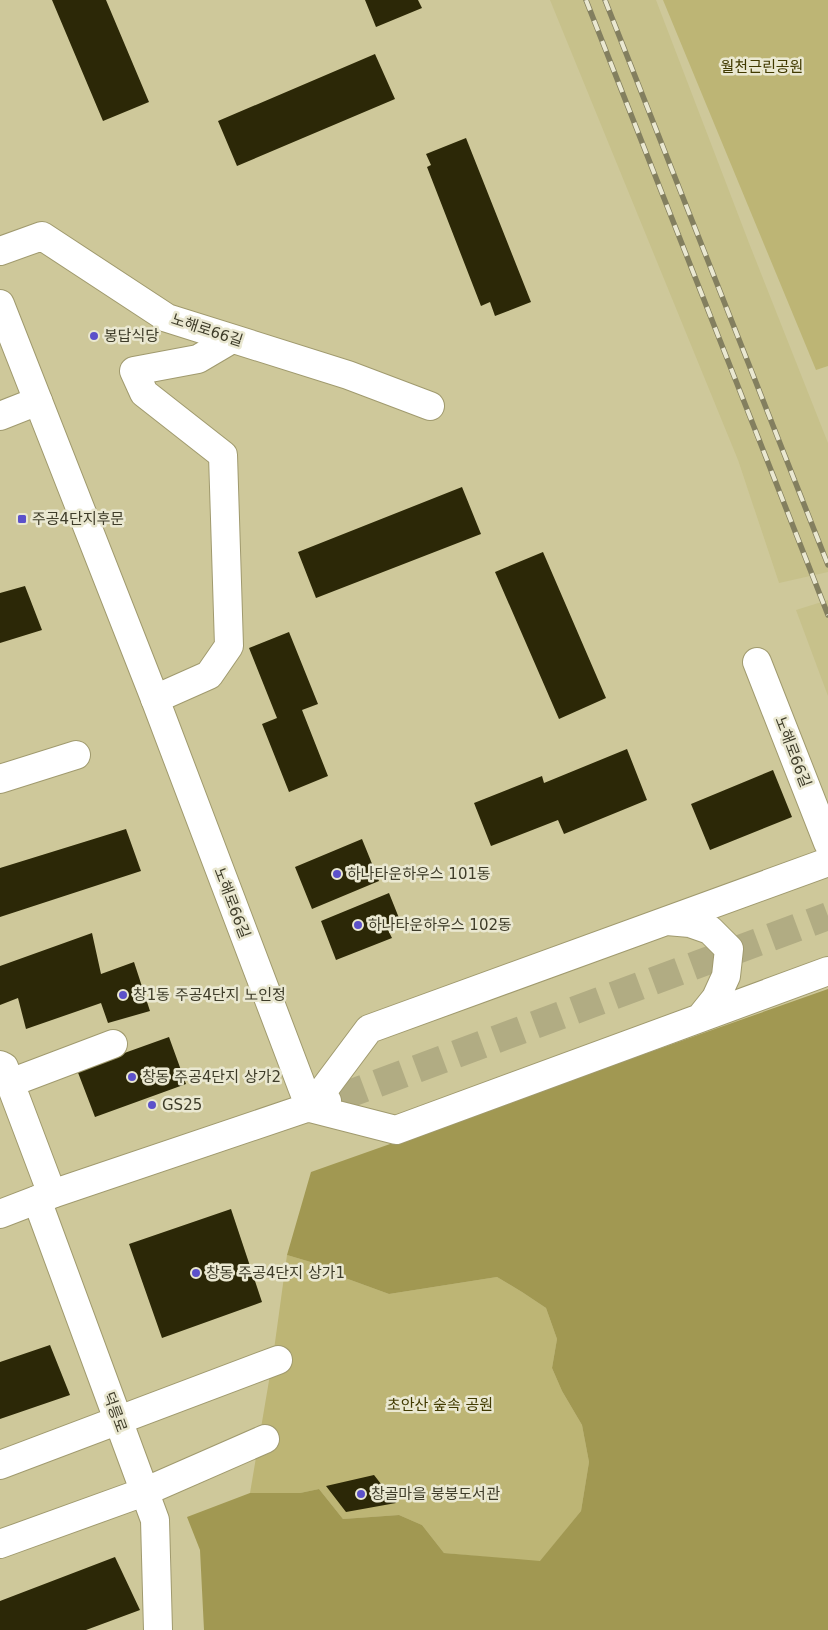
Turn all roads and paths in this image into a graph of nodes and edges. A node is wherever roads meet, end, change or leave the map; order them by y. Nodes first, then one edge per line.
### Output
1 (0, 251) edge
2 (0, 304) edge
3 (232, 339) junction
4 (38, 401) junction
5 (430, 406) dead end
6 (0, 416) edge
7 (758, 662) dead end
8 (155, 699) junction
9 (76, 755) dead end
10 (0, 779) edge
11 (828, 843) edge
12 (828, 862) edge
13 (666, 921) junction
14 (828, 971) edge
15 (700, 1018) junction
16 (113, 1044) dead end
17 (5, 1074) edge
18 (338, 1098) tunnel mouth
19 (310, 1108) junction
20 (45, 1197) junction
21 (0, 1214) edge
22 (278, 1360) dead end
23 (118, 1420) junction
24 (265, 1439) dead end
25 (0, 1465) edge
26 (144, 1492) junction
27 (0, 1544) edge
28 (158, 1630) edge

1 - 3 street, 노해로66길
2 - 4 street, 노해로66길
3 - 5 street, 노해로66길
3 - 8 street
4 - 6 street
4 - 8 street, 노해로66길
7 - 11 street, 노해로66길
8 - 19 street, 노해로66길
9 - 10 street
12 - 13 street
13 - 15 street
13 - 19 street
14 - 15 street
15 - 19 street
16 - 17 street
17 - 20 street, 덕릉로
18 - 19 street
19 - 20 street
20 - 21 street
20 - 23 street, 덕릉로
22 - 23 street
23 - 25 street
23 - 26 street, 덕릉로
24 - 26 street
26 - 27 street
26 - 28 street, 덕릉로

